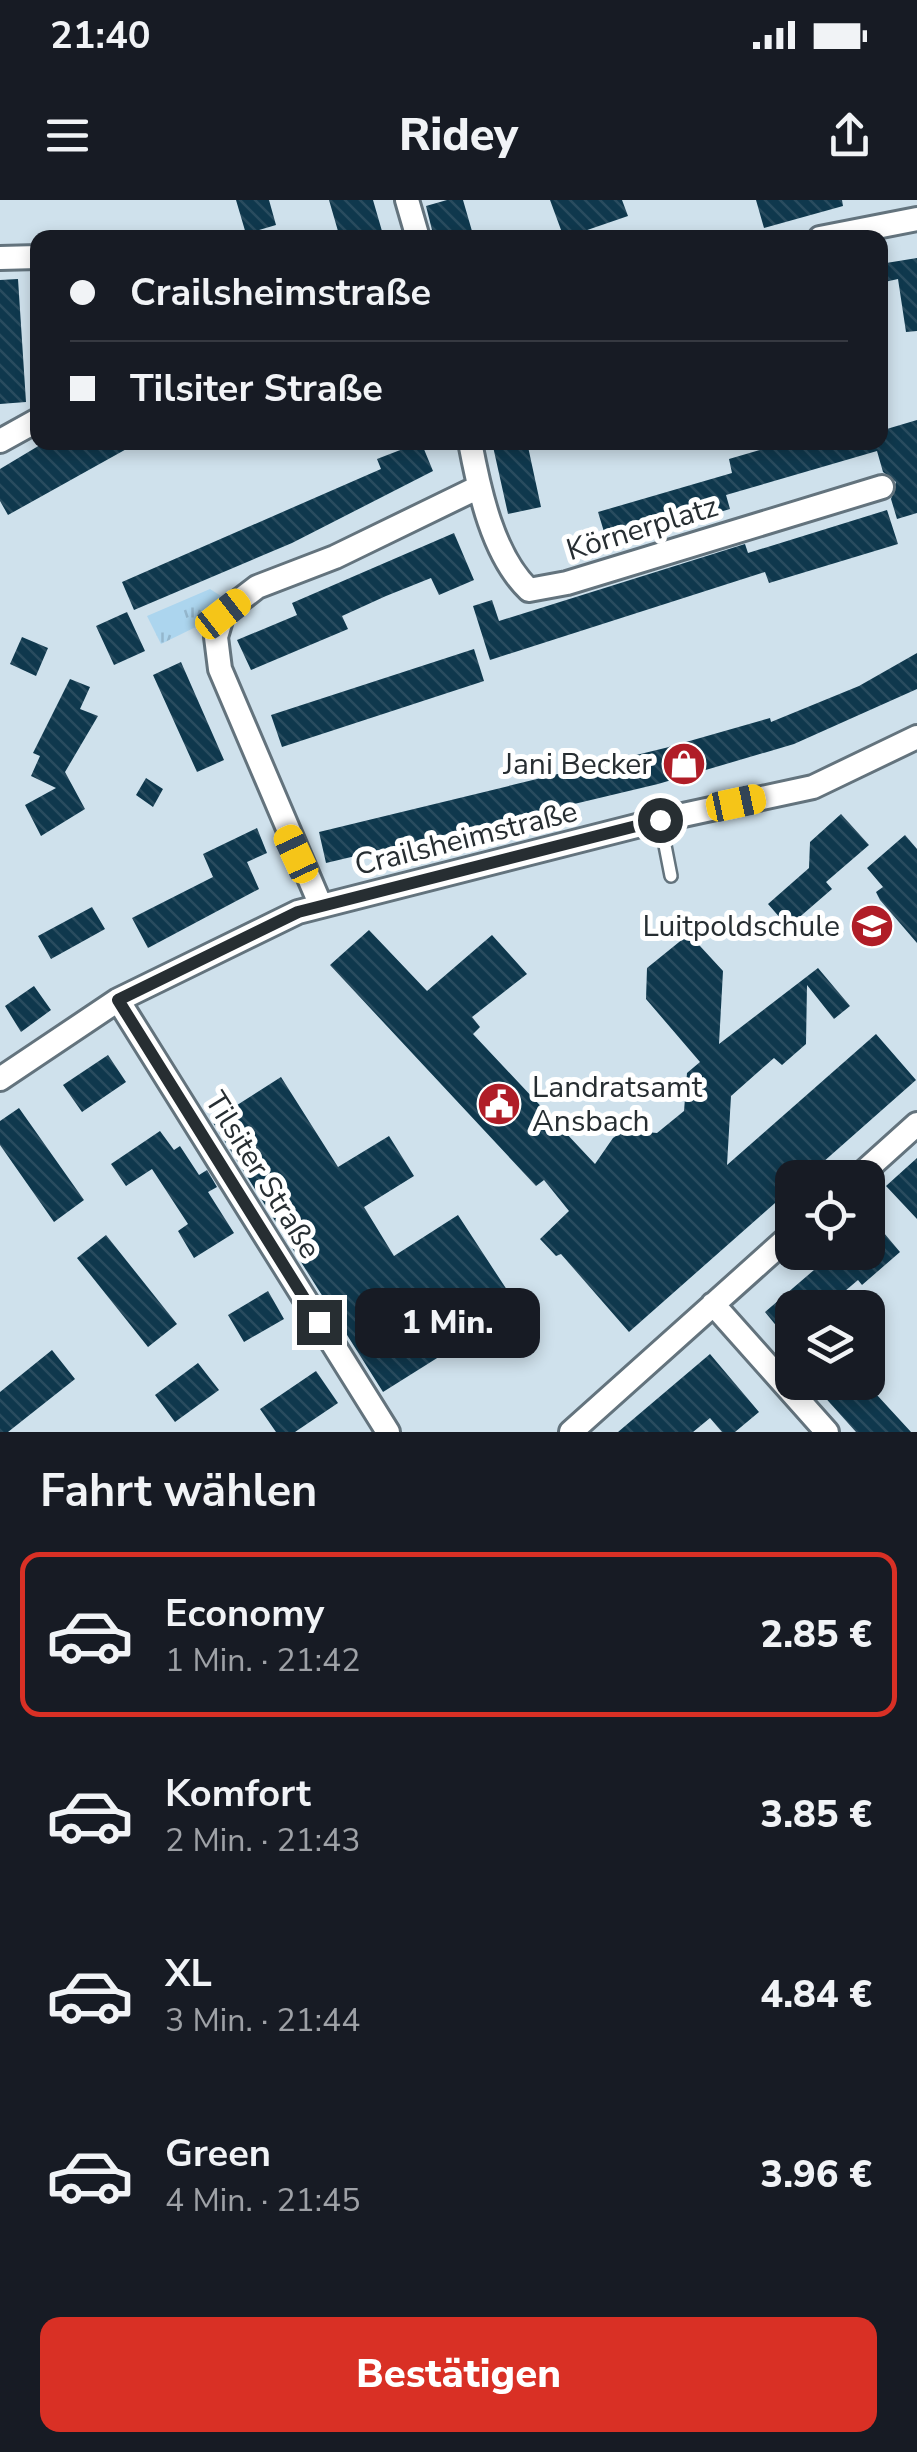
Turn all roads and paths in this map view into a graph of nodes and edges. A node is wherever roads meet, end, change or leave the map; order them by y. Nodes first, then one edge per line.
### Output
1 (407, 200) edge
2 (917, 219) edge
3 (416, 230) edge
4 (861, 230) edge
5 (30, 257) edge
6 (0, 258) edge
7 (30, 424) edge
8 (0, 441) edge
9 (472, 450) edge
10 (479, 487) junction
11 (882, 488) dead end
12 (917, 737) edge
13 (660, 820) junction
14 (671, 876) dead end
15 (320, 906) junction
16 (118, 1000) junction
17 (0, 1079) edge
18 (917, 1124) edge
19 (877, 1160) edge
20 (775, 1249) edge
21 (713, 1304) junction
22 (388, 1432) edge
23 (571, 1432) edge
24 (827, 1432) edge

1 - 3 street
2 - 4 street
5 - 6 street
7 - 8 street
9 - 10 street
10 - 11 street, Körnerplatz
10 - 15 street
12 - 13 street, Crailsheimstraße
13 - 14 lane
13 - 15 street, Crailsheimstraße
15 - 16 street, Crailsheimstraße
16 - 17 street, Crailsheimstraße
16 - 22 street, Tilsiter Straße
18 - 19 street
20 - 21 street
21 - 23 street
21 - 24 street

